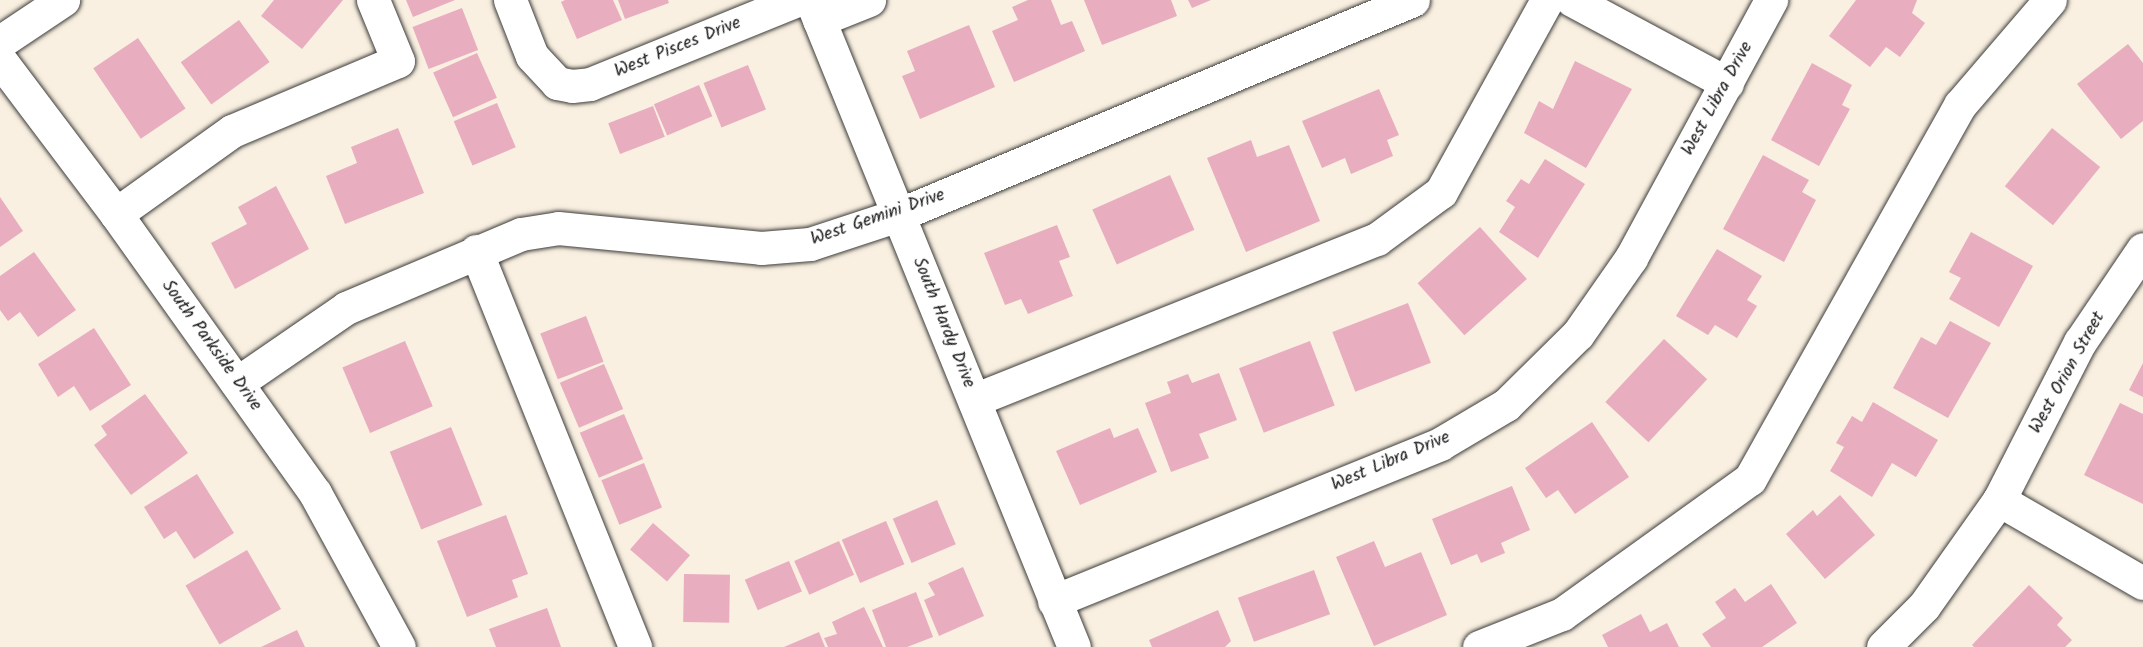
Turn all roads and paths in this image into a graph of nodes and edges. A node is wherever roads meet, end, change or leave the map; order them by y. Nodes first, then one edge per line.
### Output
1 (63, 0) edge
2 (373, 0) edge
3 (510, 0) edge
4 (869, 0) edge
5 (1413, 0) edge
6 (1547, 0) edge
7 (1572, 0) edge
8 (1771, 0) edge
9 (2050, 0) edge
10 (809, 7) edge
11 (0, 42) edge
12 (0, 60) edge
13 (1727, 83) junction
14 (116, 214) junction
15 (898, 215) junction
16 (2143, 249) edge
17 (476, 251) junction
18 (237, 383) junction
19 (974, 400) junction
20 (1999, 500) junction
21 (2143, 584) edge
22 (1054, 601) junction
23 (1064, 644) edge
24 (399, 647) edge
25 (635, 647) edge
26 (1479, 647) edge
27 (1883, 647) edge

1 - 11 street
2 - 14 street
3 - 10 street, West Pisces Drive
4 - 10 street, West Pisces Drive
5 - 15 street, West Gemini Drive
6 - 19 street
7 - 13 street
8 - 13 street, West Libra Drive
9 - 26 street
10 - 15 street, South Hardy Drive
12 - 14 street, South Parkside Drive
13 - 22 street, West Libra Drive
14 - 18 street, South Parkside Drive
15 - 17 street, West Gemini Drive
15 - 19 street, South Hardy Drive
16 - 20 street, West Orion Street
17 - 18 street, West Gemini Drive
17 - 25 street
18 - 24 street, South Parkside Drive
19 - 22 street, South Hardy Drive
20 - 21 street
20 - 27 street, West Orion Street
22 - 23 street, South Hardy Drive

